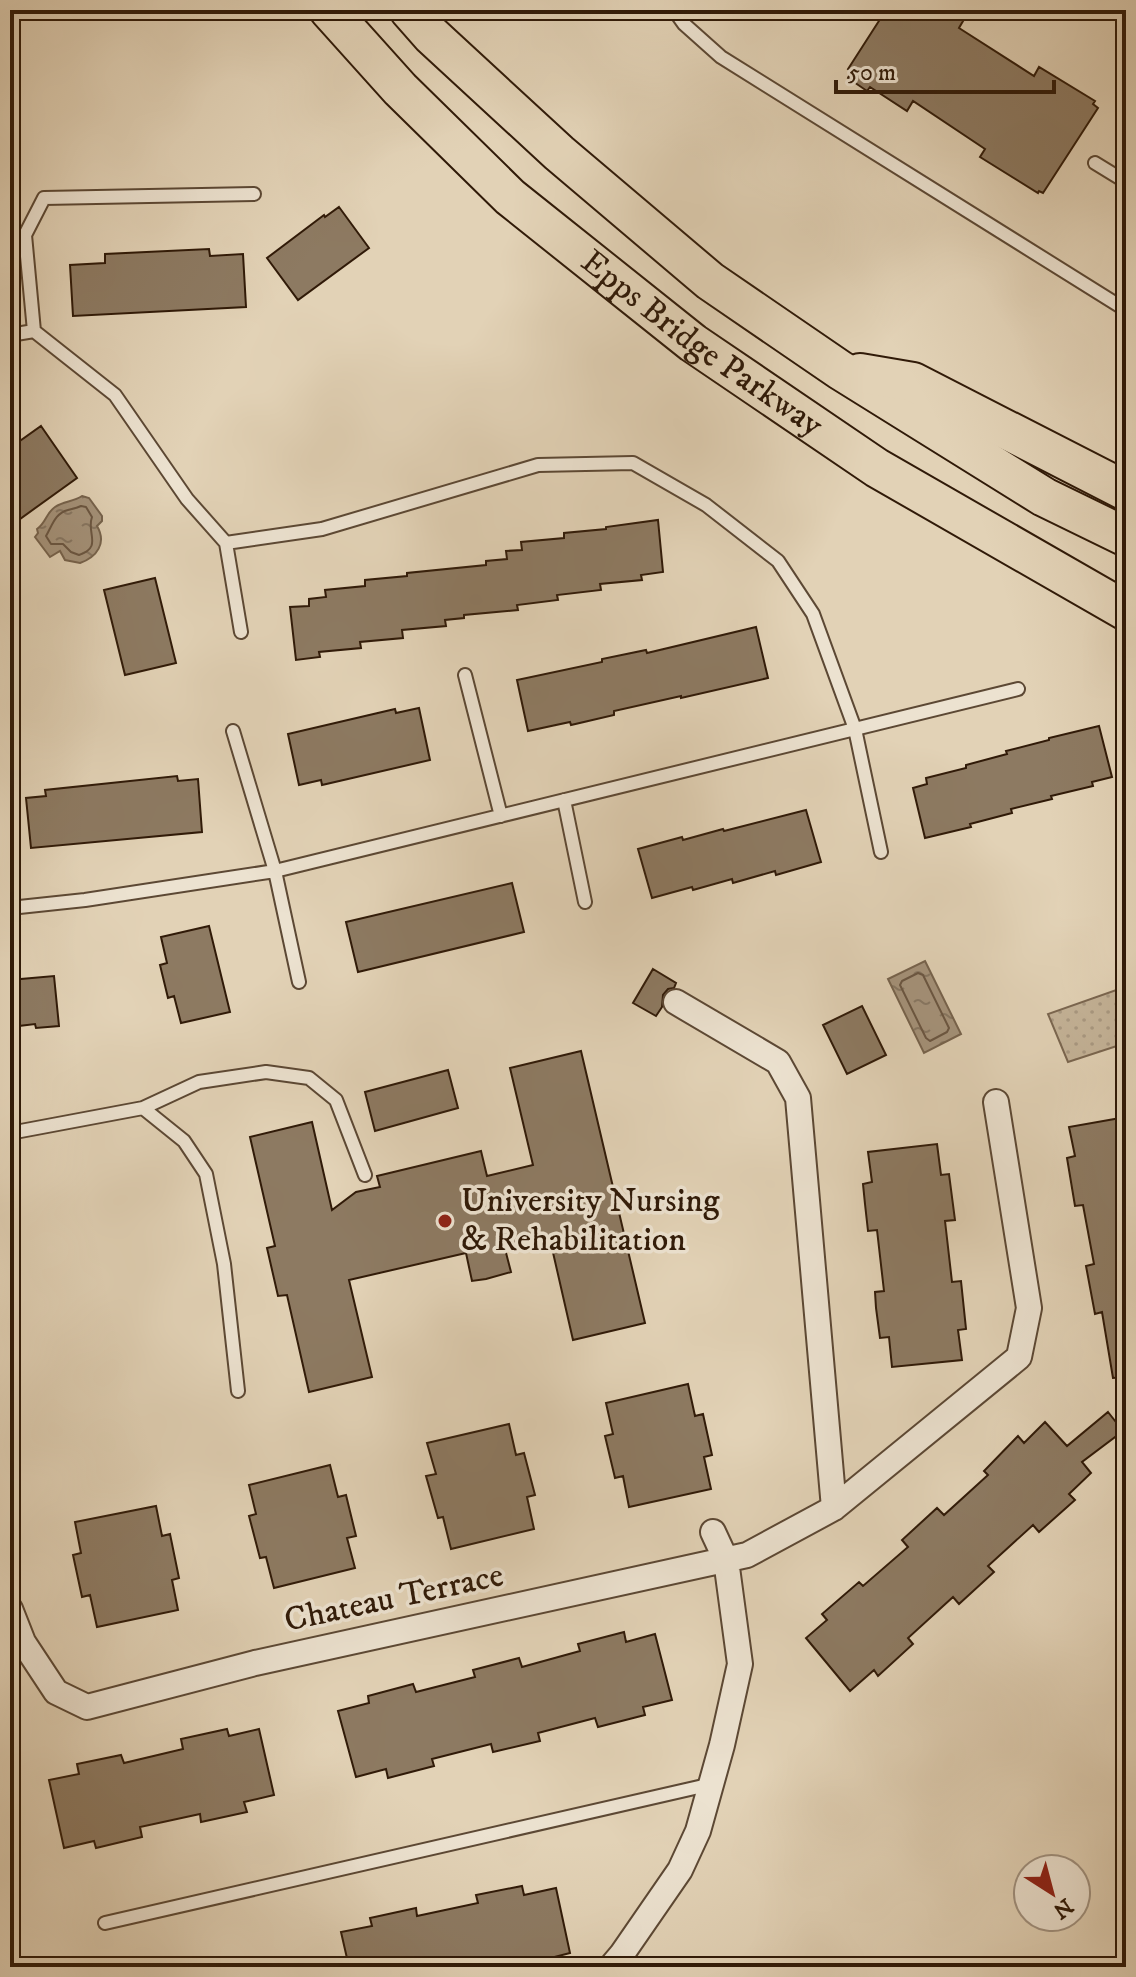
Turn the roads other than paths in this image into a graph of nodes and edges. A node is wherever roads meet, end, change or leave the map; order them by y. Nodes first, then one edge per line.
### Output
1 (329, 10) edge
2 (409, 10) edge
3 (674, 10) edge
4 (1095, 163) dead end
5 (1126, 182) edge
6 (254, 194) dead end
7 (1126, 310) edge
8 (34, 331) junction
9 (10, 335) edge
10 (840, 370) junction
11 (1126, 491) edge
12 (1126, 537) edge
13 (226, 543) junction
14 (1126, 611) edge
15 (241, 632) dead end
16 (465, 675) dead end
17 (1018, 689) dead end
18 (855, 729) junction
19 (233, 731) dead end
20 (564, 800) junction
21 (501, 816) junction
22 (881, 852) dead end
23 (275, 871) junction
24 (585, 902) dead end
25 (10, 908) edge
26 (299, 982) dead end
27 (676, 1002) dead end
28 (996, 1102) dead end
29 (143, 1108) junction
30 (10, 1133) edge
31 (365, 1175) dead end
32 (238, 1391) dead end
33 (834, 1508) junction
34 (713, 1532) dead end
35 (726, 1560) junction
36 (10, 1609) edge
37 (712, 1784) junction
38 (105, 1923) dead end
39 (611, 1967) edge

1 - 14 main road, Epps Bridge Parkway
2 - 10 main road, Epps Bridge Parkway
3 - 7 lane
4 - 5 lane
6 - 8 lane
8 - 9 lane
8 - 13 lane
10 - 11 main road
10 - 12 main road, Epps Bridge Parkway
13 - 15 lane
13 - 18 lane
16 - 21 lane
17 - 18 lane
18 - 20 lane
18 - 22 lane
19 - 23 lane
20 - 21 lane
20 - 24 lane
21 - 23 lane
23 - 25 lane
23 - 26 lane
27 - 33 street
28 - 33 street, Chateau Terrace
29 - 30 lane
29 - 31 lane
29 - 32 lane
33 - 35 street, Chateau Terrace
34 - 35 street
35 - 36 street, Chateau Terrace
35 - 37 street
37 - 38 lane
37 - 39 street

